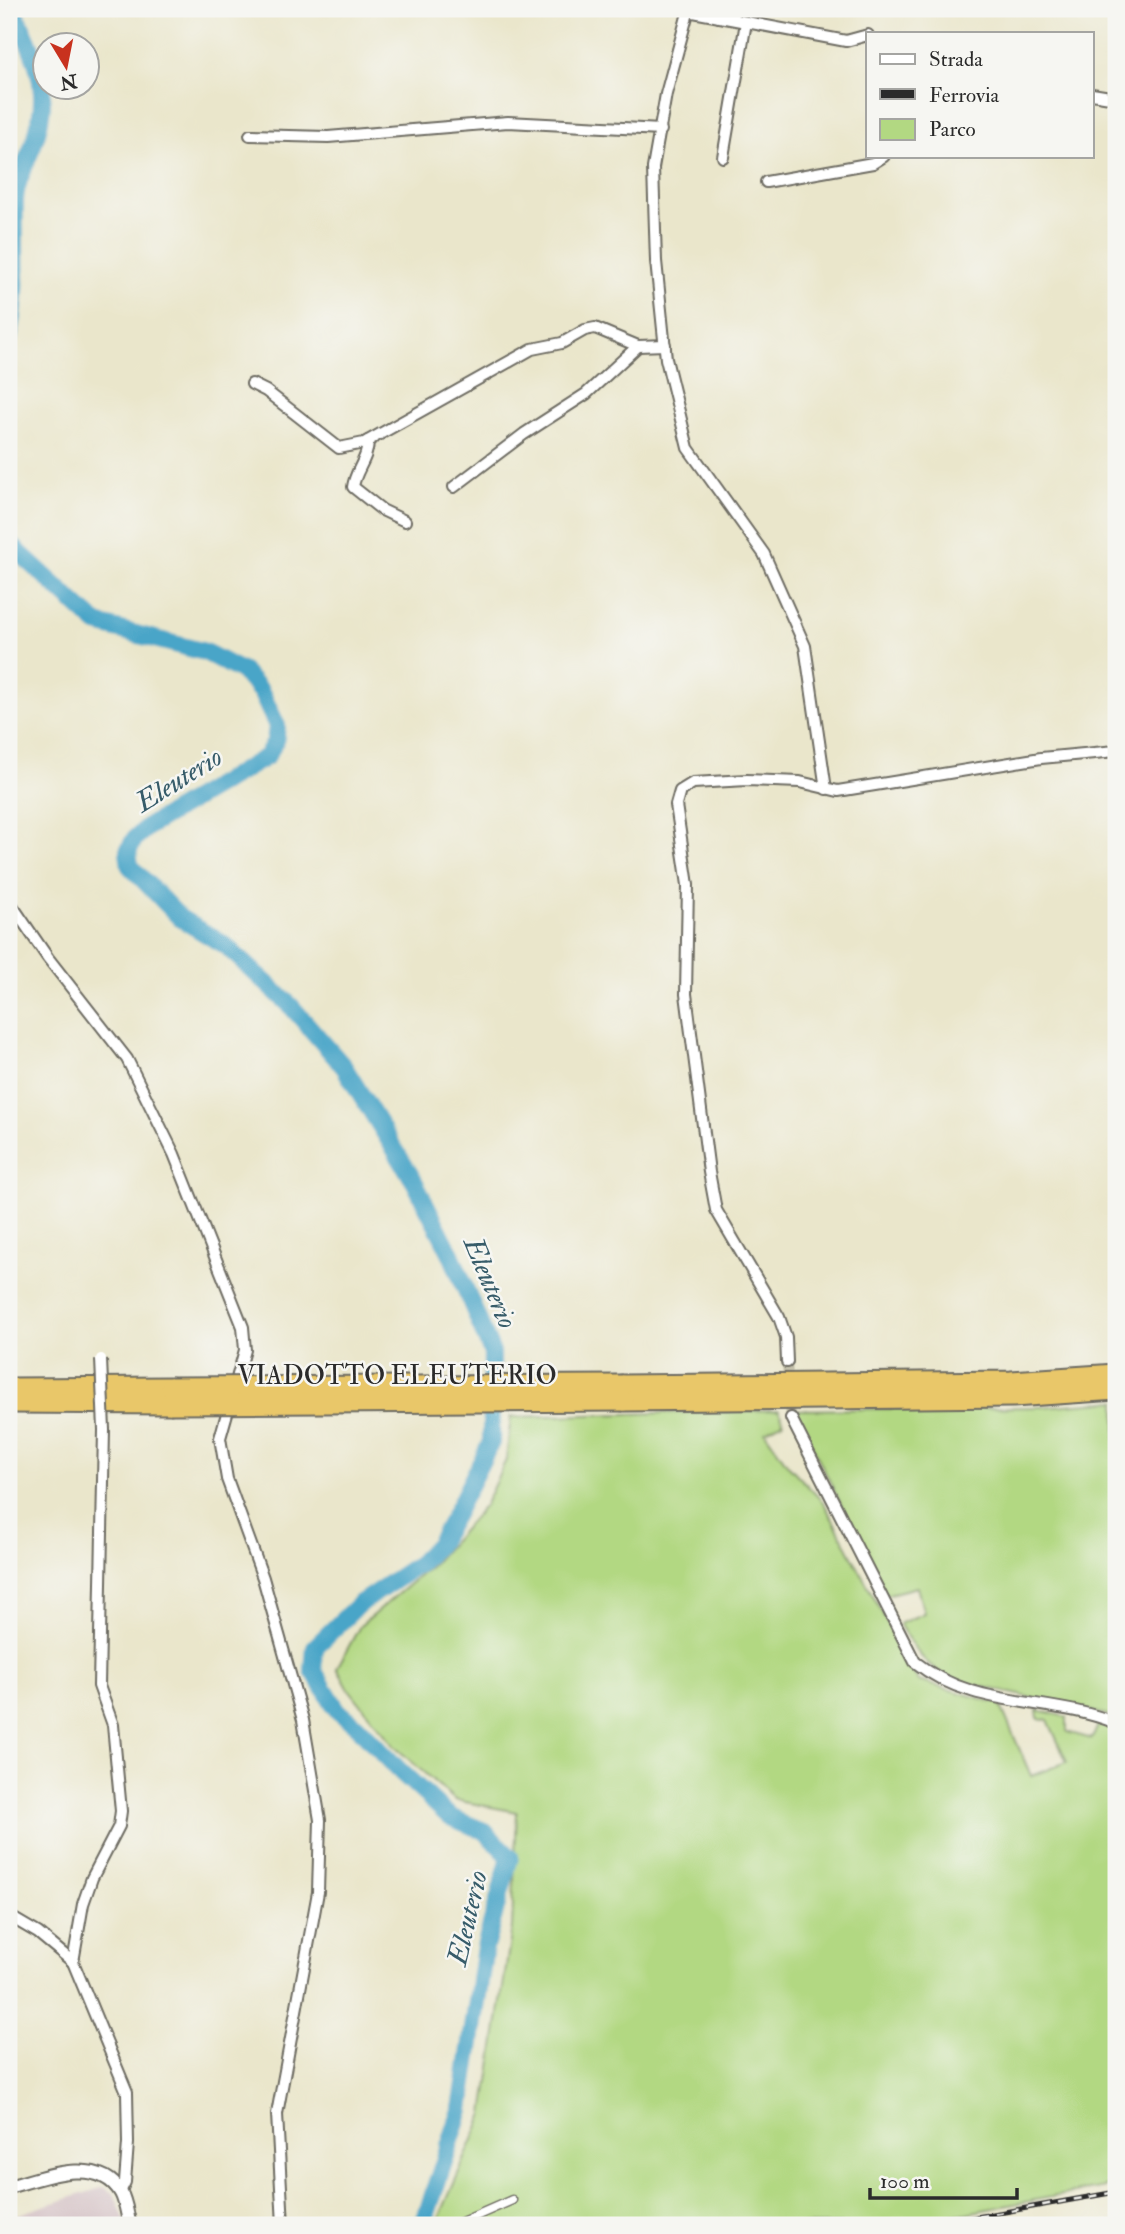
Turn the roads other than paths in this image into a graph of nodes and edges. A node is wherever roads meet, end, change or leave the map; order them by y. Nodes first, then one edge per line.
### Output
1 (739, 9) edge
2 (688, 10) edge
3 (719, 17) junction
4 (746, 22) junction
5 (866, 36) edge
6 (1094, 94) edge
7 (1116, 98) edge
8 (661, 130) junction
9 (250, 135) dead end
10 (723, 157) dead end
11 (881, 158) edge
12 (766, 182) dead end
13 (665, 345) junction
14 (638, 346) junction
15 (252, 384) dead end
16 (368, 441) junction
17 (454, 487) dead end
18 (405, 521) dead end
19 (1116, 751) edge
20 (826, 789) junction
21 (9, 901) edge
22 (101, 1359) dead end
23 (787, 1362) tunnel mouth
24 (1116, 1374) edge
25 (9, 1388) edge
26 (1116, 1390) edge
27 (623, 1393) junction
28 (171, 1395) junction
29 (9, 1403) edge
30 (791, 1418) tunnel mouth
31 (1116, 1723) edge
32 (9, 1916) edge
33 (73, 1962) junction
34 (9, 2187) edge
35 (120, 2192) junction
36 (512, 2200) dead end
37 (130, 2225) edge
38 (283, 2225) edge
39 (455, 2225) edge

1 - 3 street
2 - 3 street
2 - 8 street
3 - 4 street
4 - 5 street
4 - 10 street
6 - 7 street
8 - 9 street
8 - 13 street
11 - 12 street
13 - 14 street
13 - 20 street
14 - 16 street
14 - 17 street
15 - 16 street
16 - 18 street
19 - 20 street
20 - 23 street
21 - 38 street
22 - 33 street, bridge
24 - 27 highway
25 - 28 highway
26 - 27 highway
27 - 28 highway, VIADOTTO ELEUTERIO, bridge
28 - 29 highway
30 - 31 street
32 - 33 street
33 - 35 street
34 - 35 street
35 - 37 street
36 - 39 street

